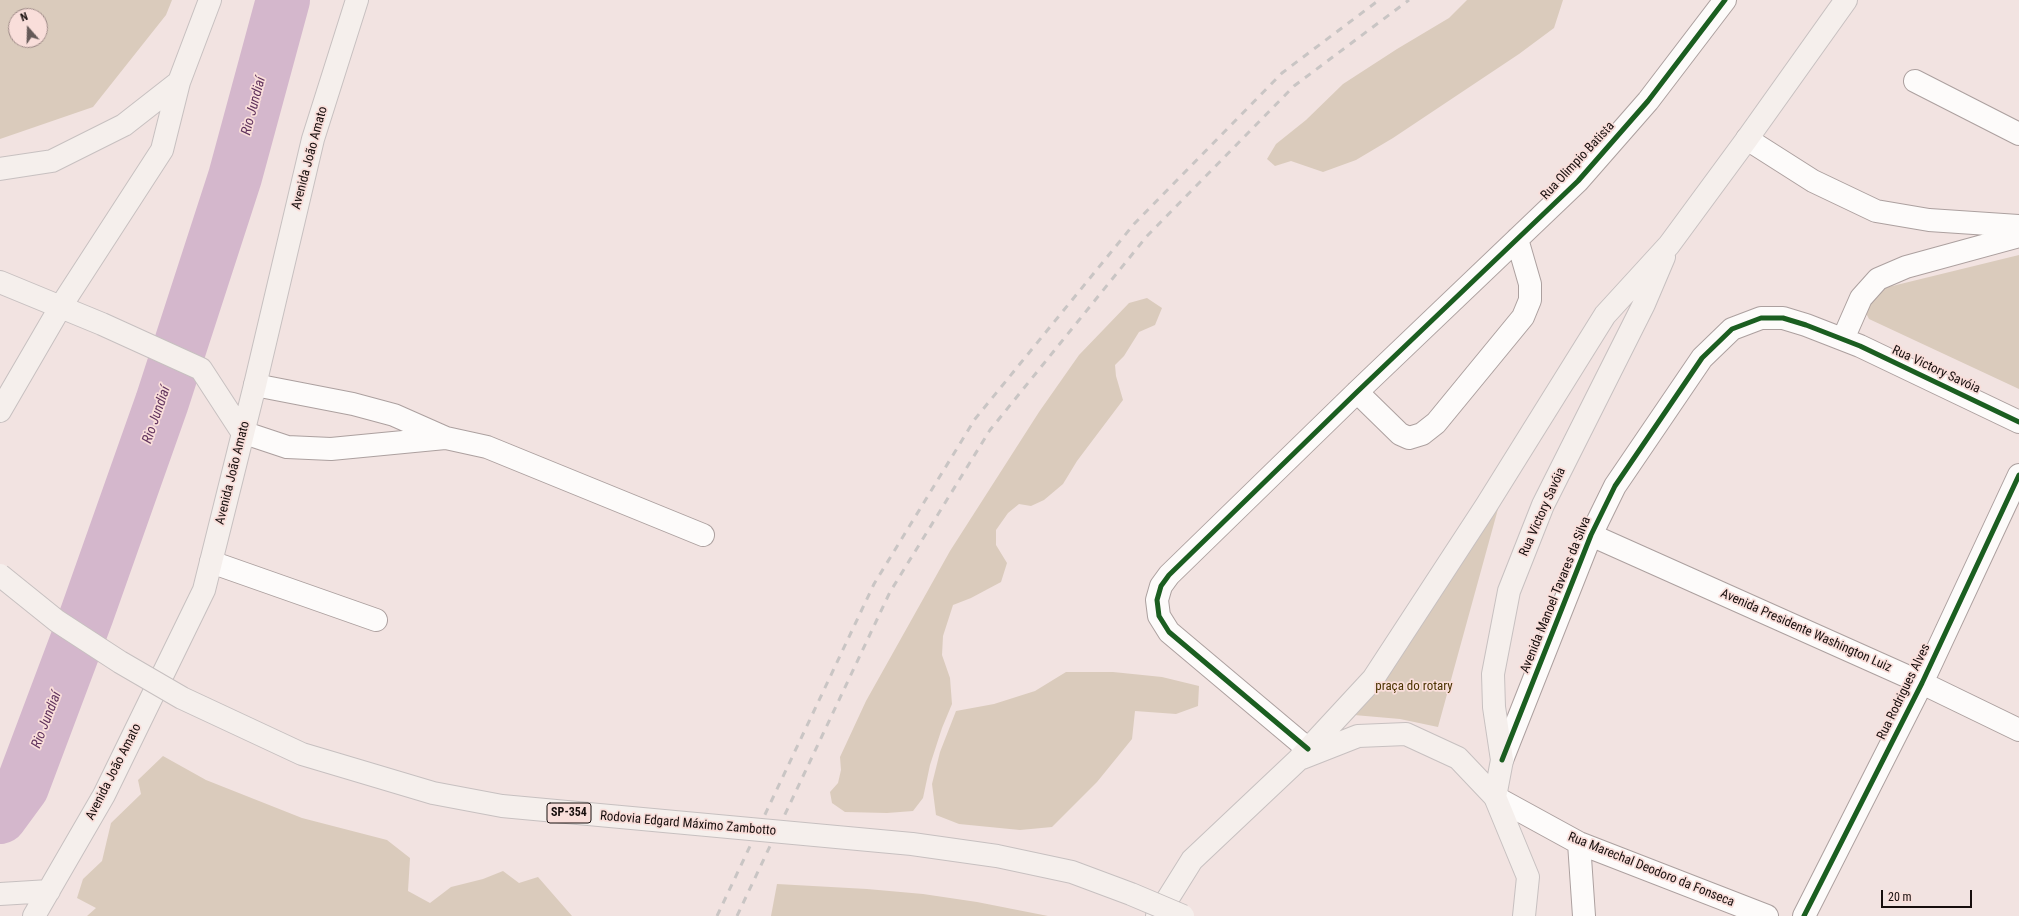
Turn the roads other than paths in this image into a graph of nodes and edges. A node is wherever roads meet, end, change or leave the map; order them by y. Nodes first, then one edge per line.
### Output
1 (210, 0) edge
2 (357, 0) edge
3 (1725, 0) edge
4 (1846, 0) edge
5 (1915, 81) dead end
6 (178, 82) junction
7 (2019, 134) edge
8 (1747, 139) junction
9 (0, 169) edge
10 (2019, 226) edge
11 (2019, 236) edge
12 (1517, 239) junction
13 (1669, 245) junction
14 (0, 282) edge
15 (61, 306) junction
16 (1843, 339) junction
17 (255, 385) junction
18 (1357, 392) junction
19 (0, 412) edge
20 (2019, 422) edge
21 (242, 432) junction
22 (446, 438) junction
23 (2019, 475) edge
24 (702, 535) dead end
25 (1591, 535) junction
26 (211, 562) junction
27 (0, 575) edge
28 (376, 620) dead end
29 (1922, 683) junction
30 (2019, 730) edge
31 (1303, 754) junction
32 (1502, 760) junction
33 (1495, 797) junction
34 (1579, 843) junction
35 (49, 891) junction
36 (0, 894) edge
37 (34, 916) edge
38 (1156, 916) edge
39 (1183, 916) edge
40 (1524, 916) edge
41 (1584, 916) edge
42 (1767, 916) edge
43 (1804, 916) edge

1 - 6 main road
2 - 17 main road, Avenida João Amato
3 - 12 street, Rua Olimpio Batista
4 - 8 main road
5 - 7 street
6 - 9 main road
6 - 15 main road
8 - 10 street
8 - 13 main road
11 - 16 street
12 - 18 street, Rua Olimpio Batista
12 - 18 street
13 - 31 main road
13 - 32 main road, Rua Victory Savóia
14 - 15 main road
15 - 19 main road
15 - 21 main road
16 - 20 street, Rua Victory Savóia
16 - 25 street, Avenida Manoel Tavares da Silva
17 - 21 main road, Avenida João Amato
17 - 22 street
18 - 31 street, Rua Olimpio Batista
21 - 22 street
21 - 26 main road, Avenida João Amato
22 - 24 street
23 - 29 street, Rua Rodrigues Alves
25 - 29 street, Avenida Presidente Washington Luiz
25 - 32 street, Avenida Manoel Tavares da Silva
26 - 28 street
26 - 35 main road, Avenida João Amato
27 - 39 main road, Rodovia Edgard Máximo Zambotto / SP-354, bridge
29 - 30 street, Avenida Presidente Washington Luiz
29 - 43 street, Rua Rodrigues Alves
31 - 33 main road
31 - 38 main road
32 - 33 main road, Rua Victory Savóia
33 - 34 street, Rua Marechal Deodoro da Fonseca
33 - 40 main road
34 - 41 street
34 - 42 street, Rua Marechal Deodoro da Fonseca
35 - 36 main road
35 - 37 main road, Avenida João Amato

